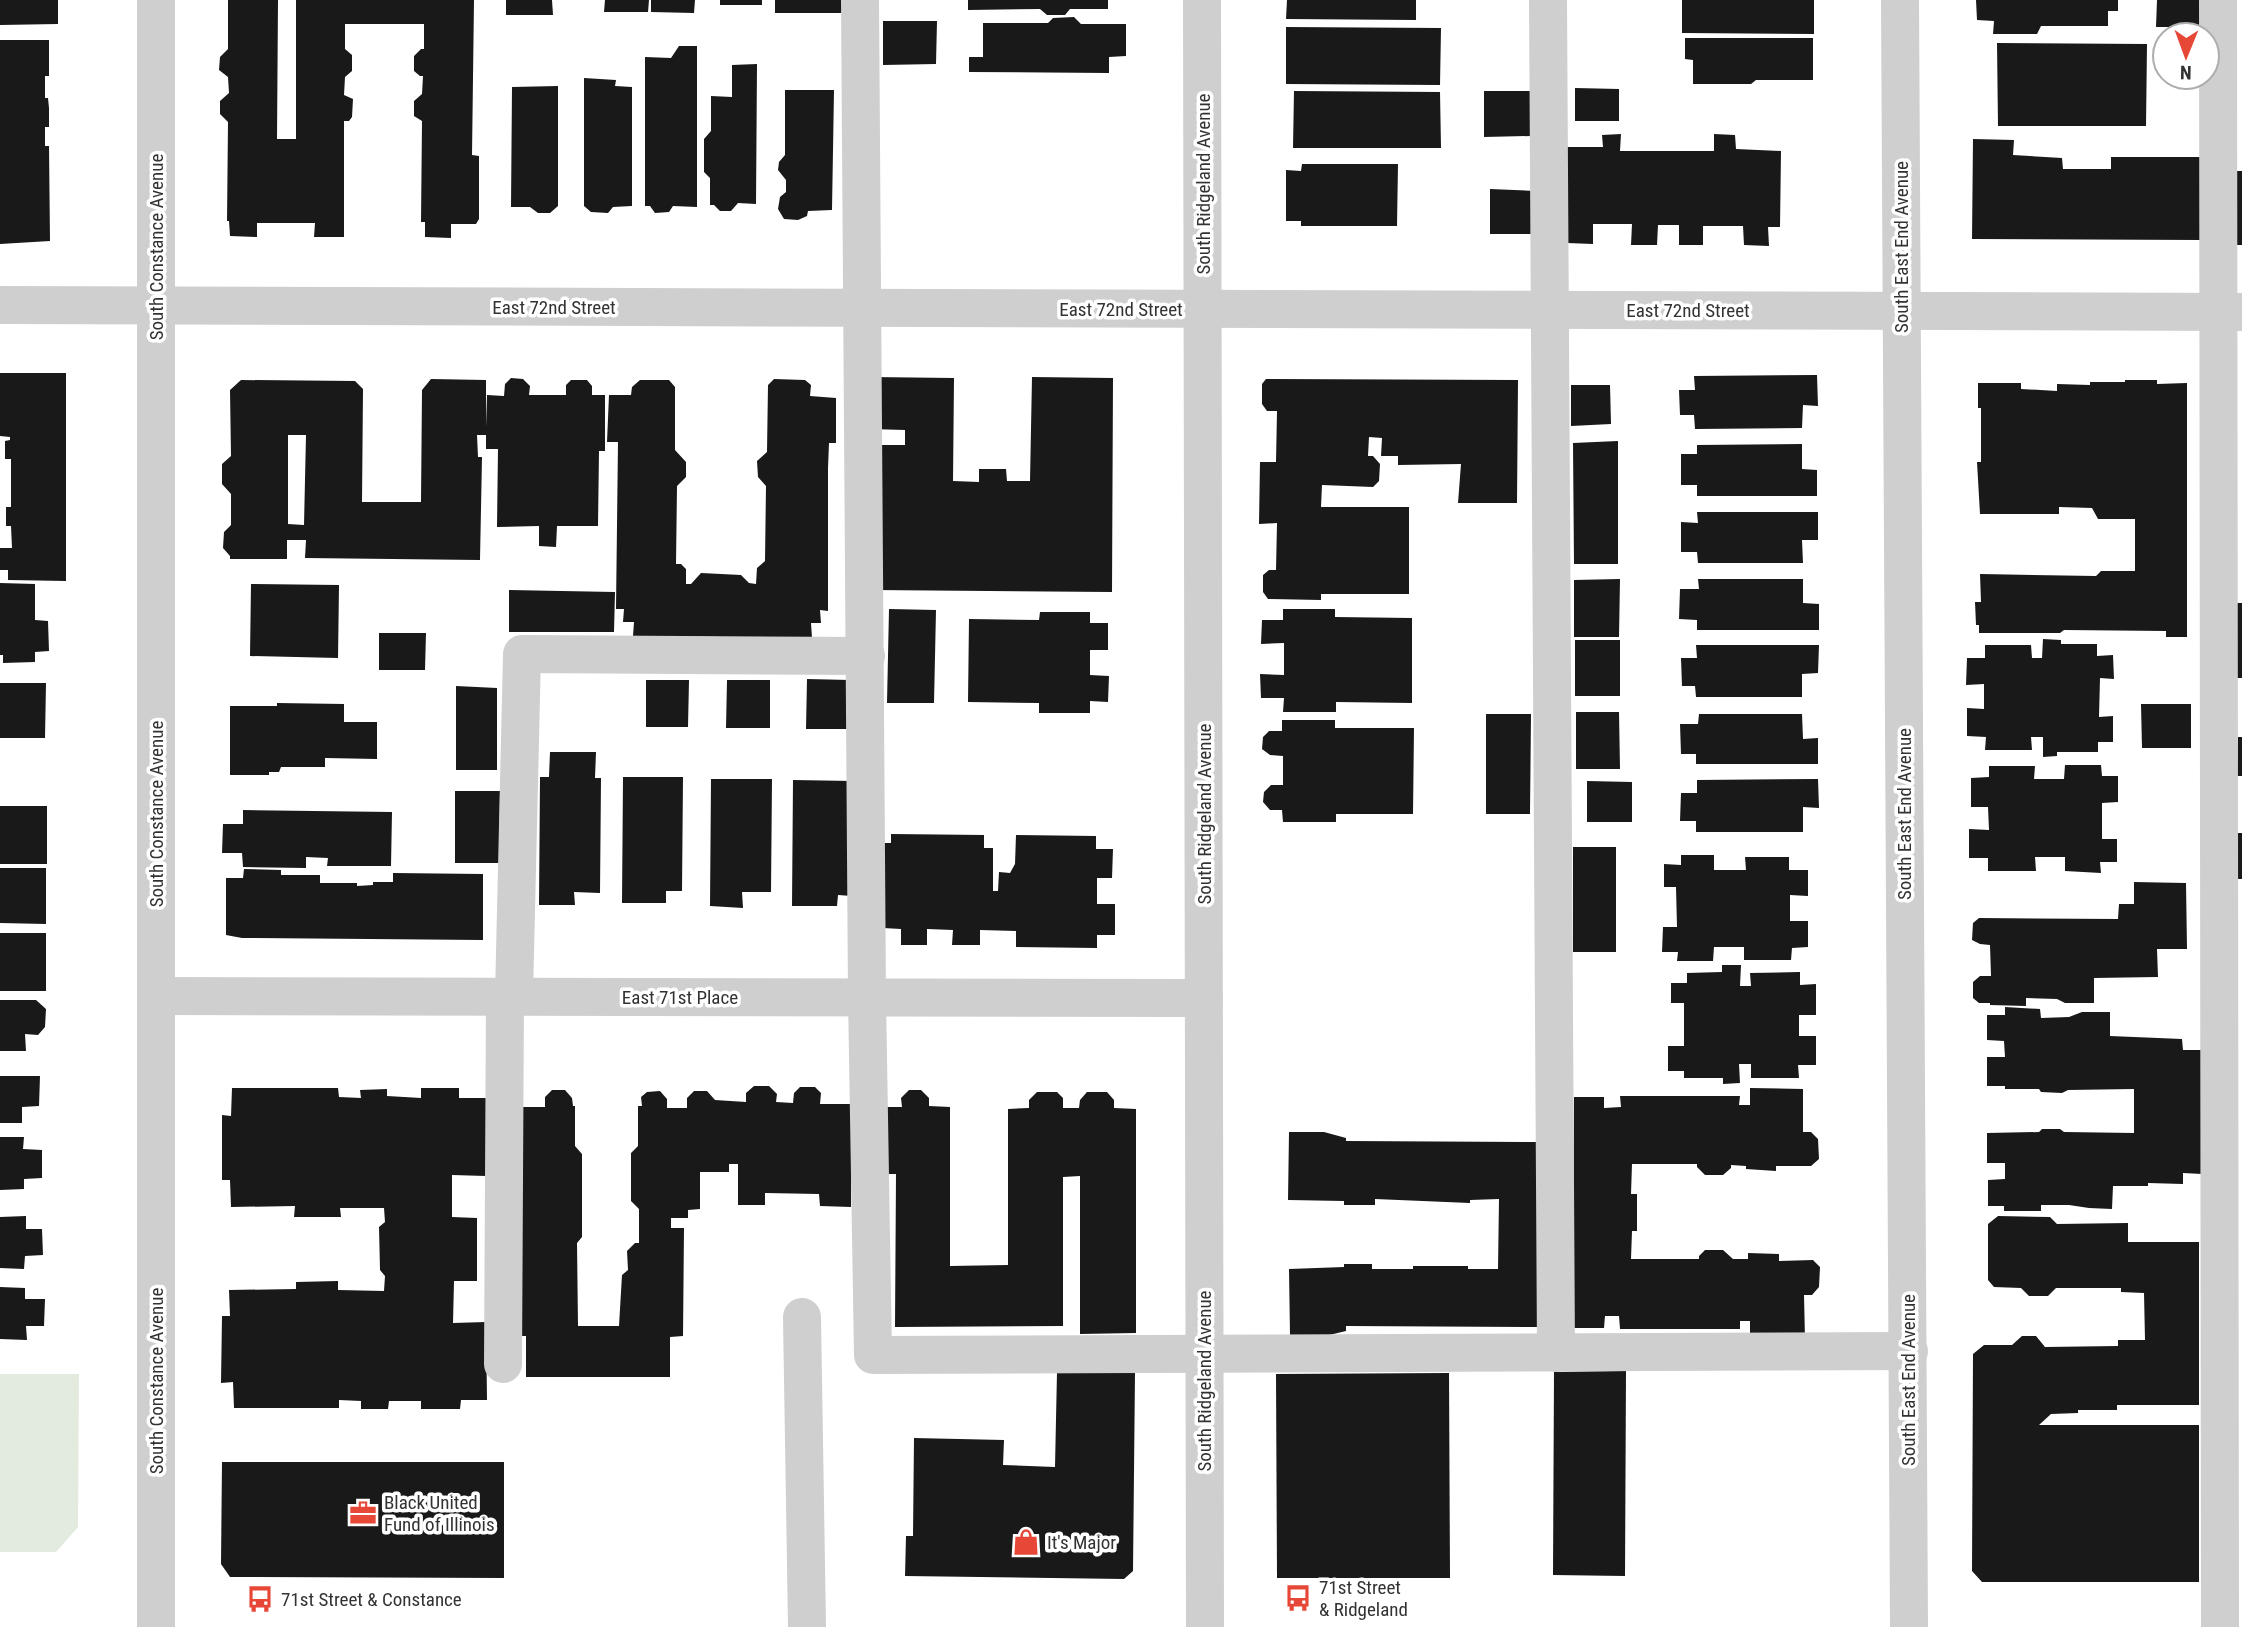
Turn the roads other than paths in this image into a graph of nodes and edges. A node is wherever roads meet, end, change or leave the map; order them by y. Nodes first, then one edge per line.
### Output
1 (156, 0) edge
2 (860, 0) edge
3 (1202, 0) edge
4 (1548, 0) edge
5 (1900, 0) edge
6 (2218, 0) edge
7 (0, 305) edge
8 (156, 306) junction
9 (863, 308) junction
10 (1203, 309) junction
11 (1550, 310) junction
12 (1901, 311) junction
13 (2230, 312) edge
14 (866, 656) junction
15 (156, 996) junction
16 (510, 996) junction
17 (867, 997) junction
18 (1204, 998) junction
19 (802, 1317) dead end
20 (1909, 1351) junction
21 (1556, 1353) junction
22 (1204, 1354) junction
23 (503, 1364) dead end
24 (156, 1627) edge
25 (807, 1627) edge
26 (1205, 1627) edge
27 (1909, 1627) edge
28 (2220, 1627) edge

1 - 8 street, South Constance Avenue
2 - 9 street
3 - 10 street, South Ridgeland Avenue
4 - 11 street
5 - 12 street, South East End Avenue
6 - 13 street
7 - 8 street, East 72nd Street
8 - 9 street, East 72nd Street
8 - 15 street, South Constance Avenue
9 - 10 street, East 72nd Street
9 - 14 street
10 - 11 street, East 72nd Street
10 - 18 street, South Ridgeland Avenue
11 - 12 street, East 72nd Street
11 - 21 street
12 - 13 street, East 72nd Street
12 - 20 street, South East End Avenue
13 - 28 street
14 - 16 street
14 - 17 street
15 - 16 street, East 71st Place
15 - 24 street, South Constance Avenue
16 - 17 street, East 71st Place
16 - 23 street
17 - 18 street, East 71st Place
17 - 22 street
18 - 22 street, South Ridgeland Avenue
19 - 25 street
20 - 21 street
20 - 27 street, South East End Avenue
21 - 22 street
22 - 26 street, South Ridgeland Avenue

